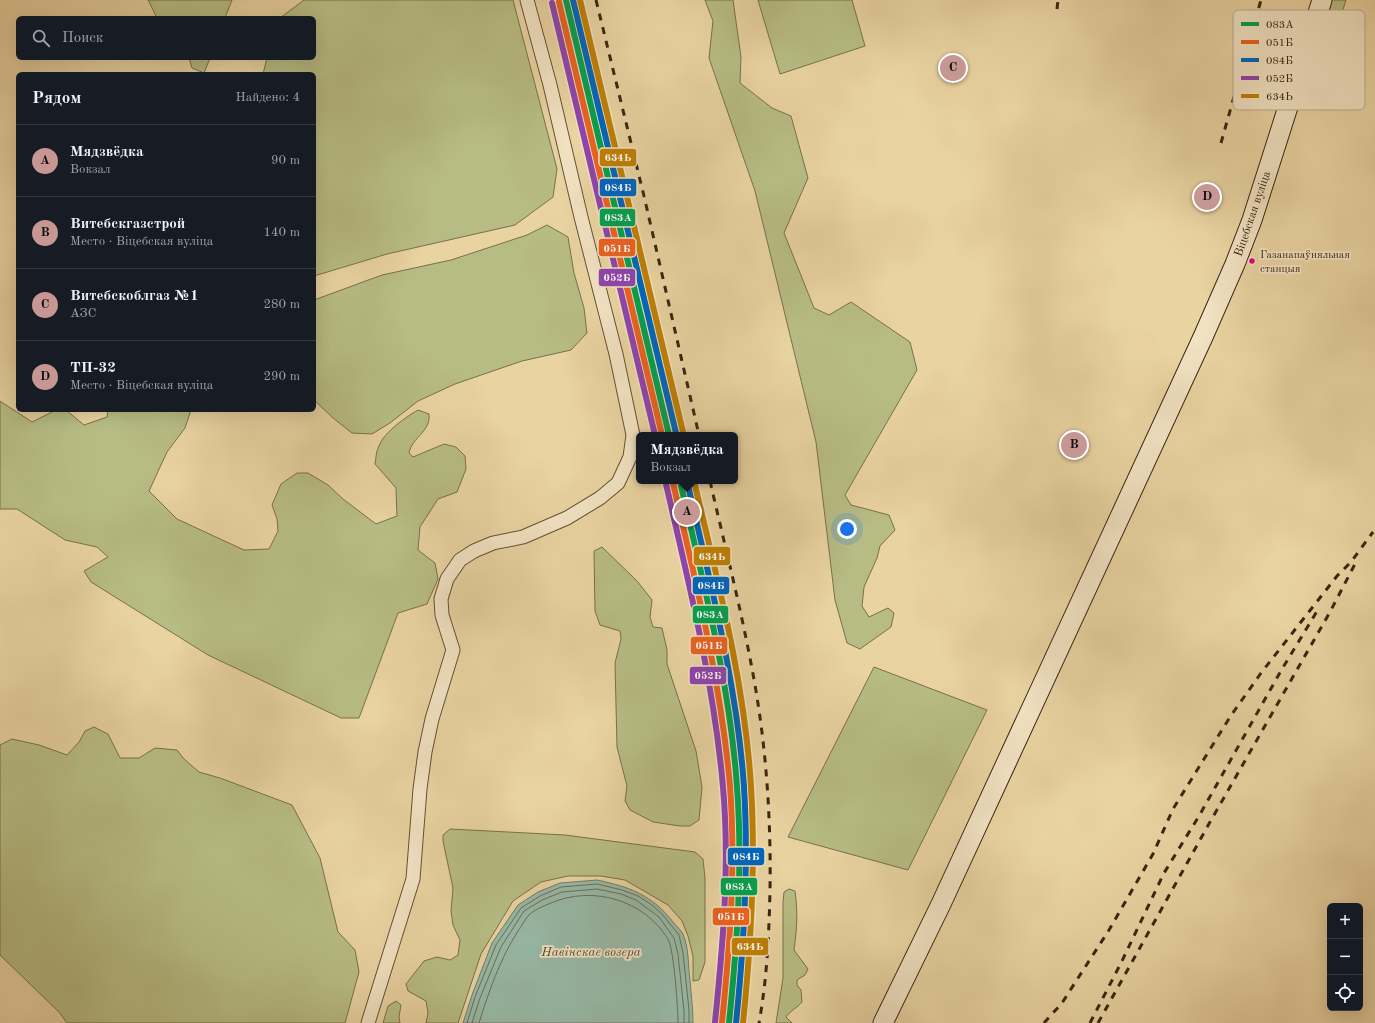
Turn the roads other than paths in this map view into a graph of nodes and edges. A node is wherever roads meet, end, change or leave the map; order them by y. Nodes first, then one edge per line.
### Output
1 (527, 0) edge
2 (1322, 0) edge
3 (1319, 10) edge
4 (1287, 110) edge
5 (368, 1023) edge
6 (883, 1023) edge

1 - 5 street
2 - 3 main road, Віцебская вуліца
4 - 6 main road, Віцебская вуліца

